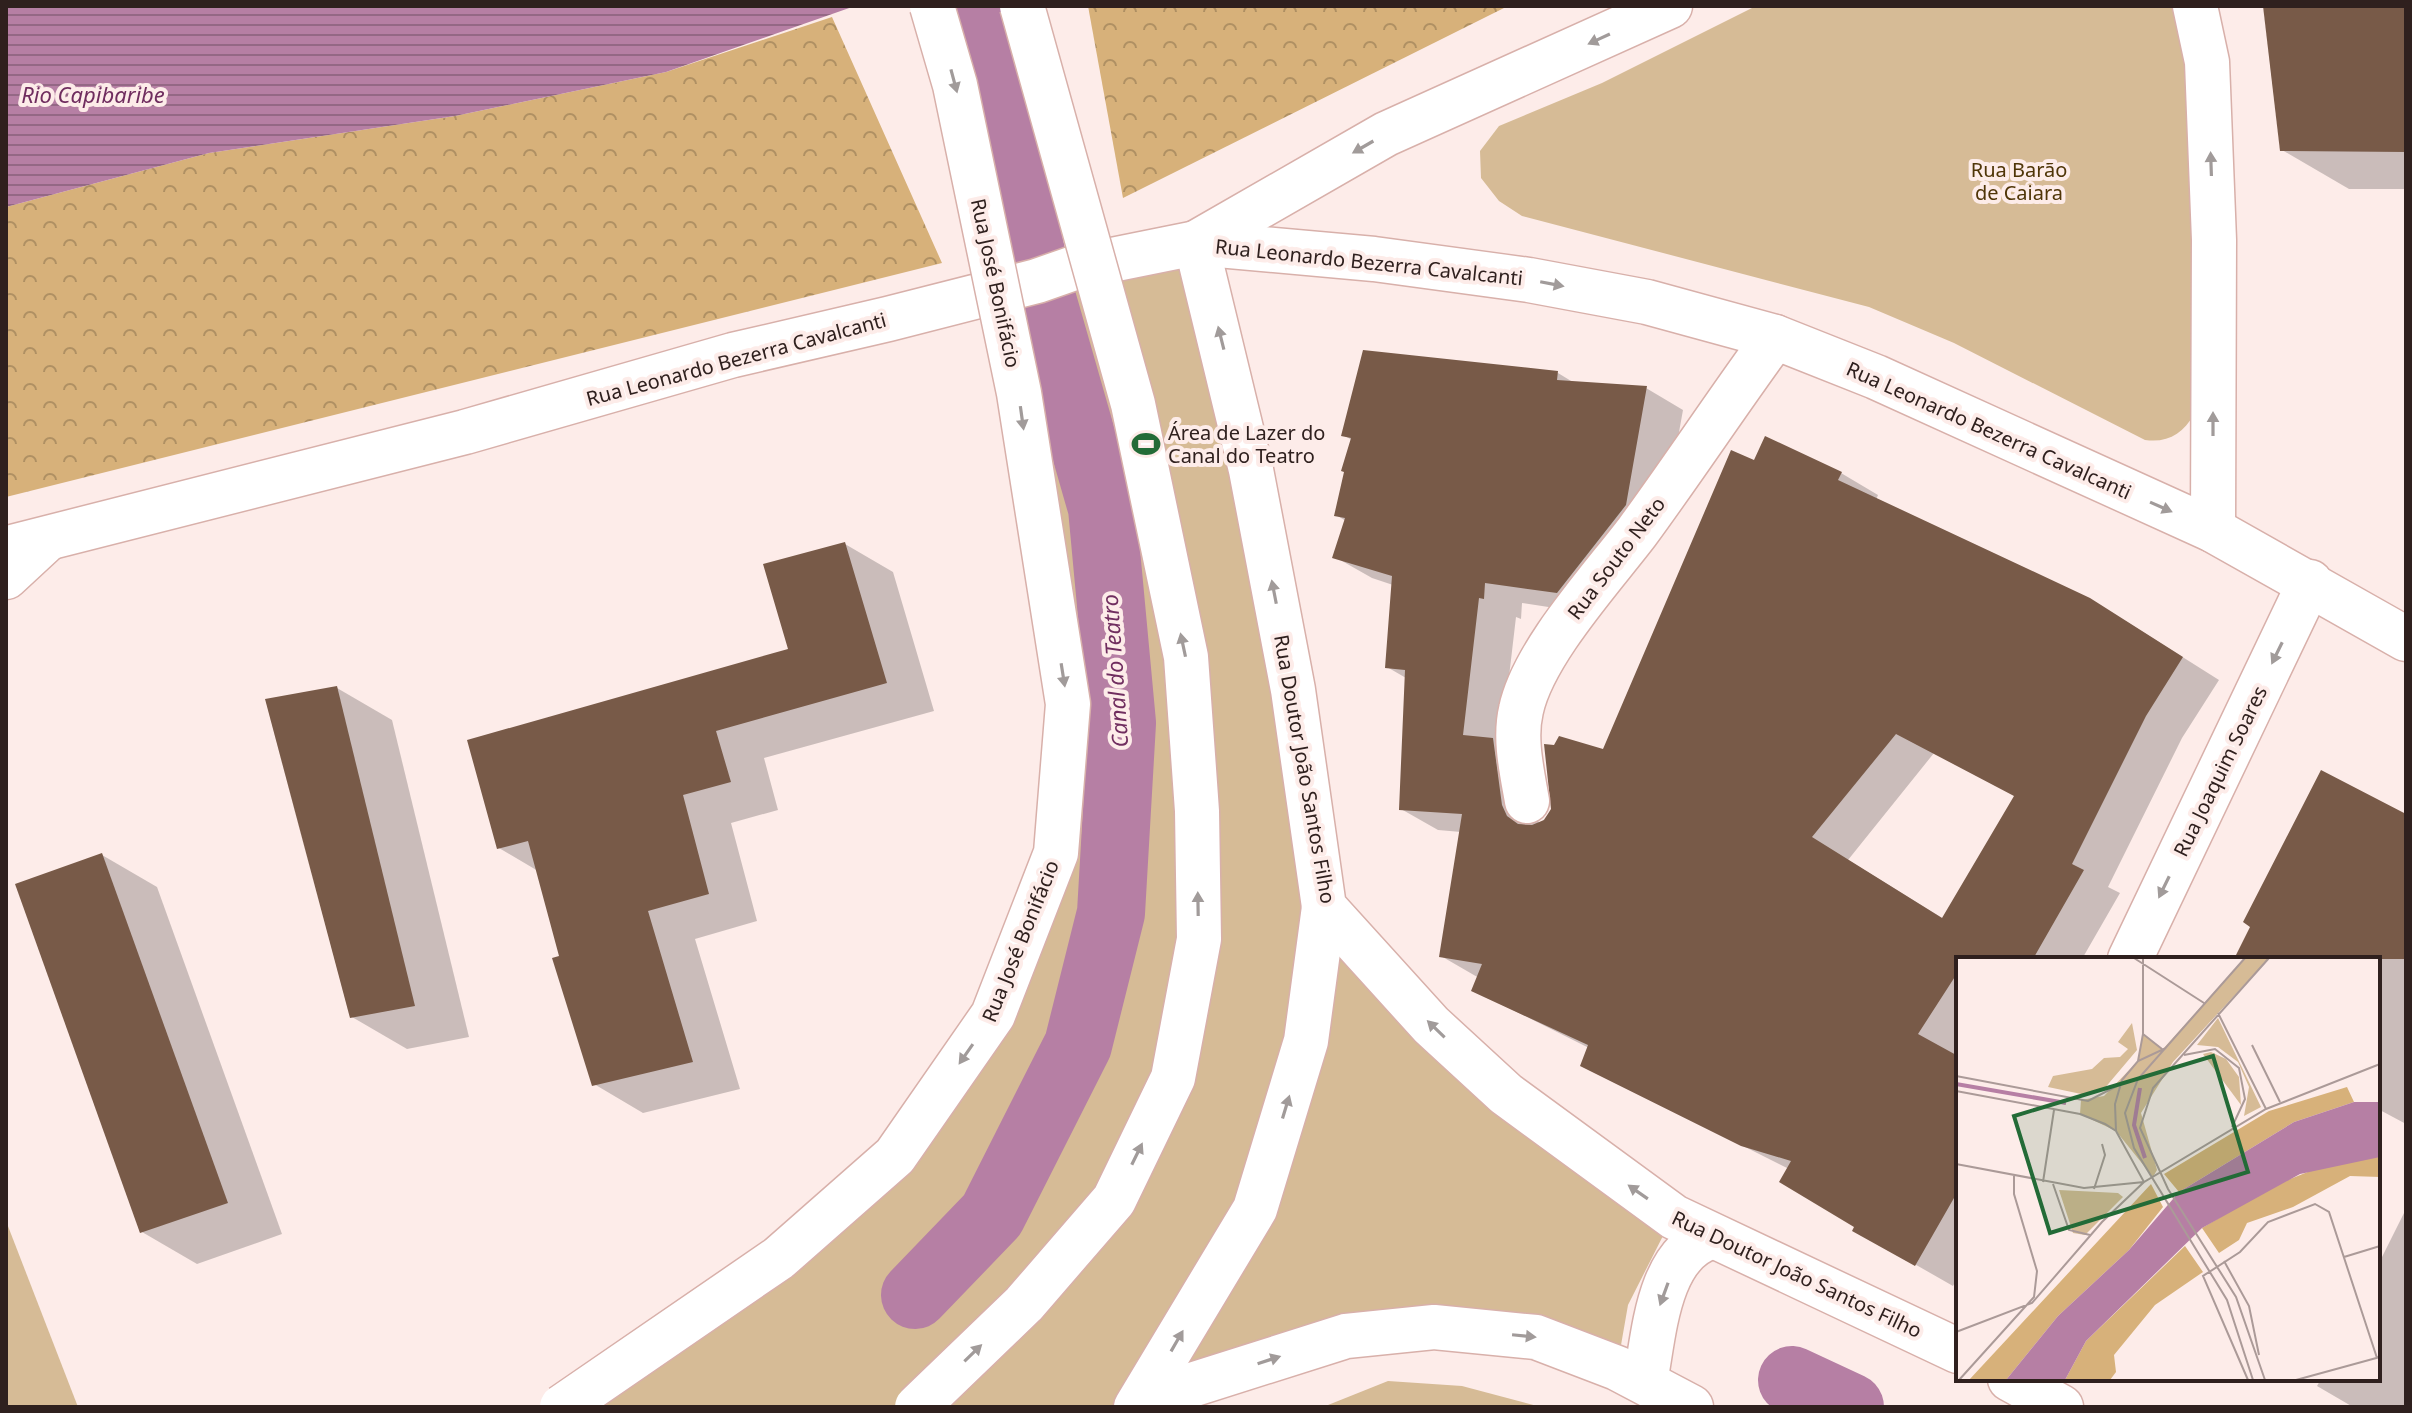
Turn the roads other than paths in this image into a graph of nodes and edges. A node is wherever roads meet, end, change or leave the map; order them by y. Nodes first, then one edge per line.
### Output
1 (932, 6) edge
2 (1022, 6) edge
3 (1670, 6) edge
4 (2195, 6) edge
5 (1196, 243) junction
6 (1775, 337) junction
7 (2213, 530) junction
8 (27, 544) edge
9 (6, 577) edge
10 (2310, 582) junction
11 (2406, 639) edge
12 (1527, 801) dead end
13 (1324, 907) junction
14 (2131, 957) edge
15 (1711, 1237) junction
16 (1955, 1341) edge
17 (2014, 1381) edge
18 (1645, 1382) junction
19 (1139, 1404) edge
20 (562, 1407) edge
21 (917, 1407) edge
22 (1691, 1407) edge
23 (2061, 1407) edge

1 -> 20 main road, Rua José Bonifácio, bridge
21 -> 2 main road, bridge
3 -> 5 main road
7 -> 4 main road
5 -> 6 main road, Rua Leonardo Bezerra Cavalcanti
5 - 8 main road, Rua Leonardo Bezerra Cavalcanti
13 -> 5 main road, Rua Doutor João Santos Filho
6 -> 7 main road, Rua Leonardo Bezerra Cavalcanti
6 - 12 main road, Rua Souto Neto
7 - 10 main road, Rua Leonardo Bezerra Cavalcanti
8 - 9 main road
10 - 11 main road, Rua Leonardo Bezerra Cavalcanti
10 -> 14 main road, Rua Joaquim Soares
15 -> 13 main road, Rua Doutor João Santos Filho
19 -> 13 main road
15 - 16 main road, Rua Doutor João Santos Filho
15 -> 18 main road
17 - 23 main road
19 -> 18 main road
18 - 22 main road

